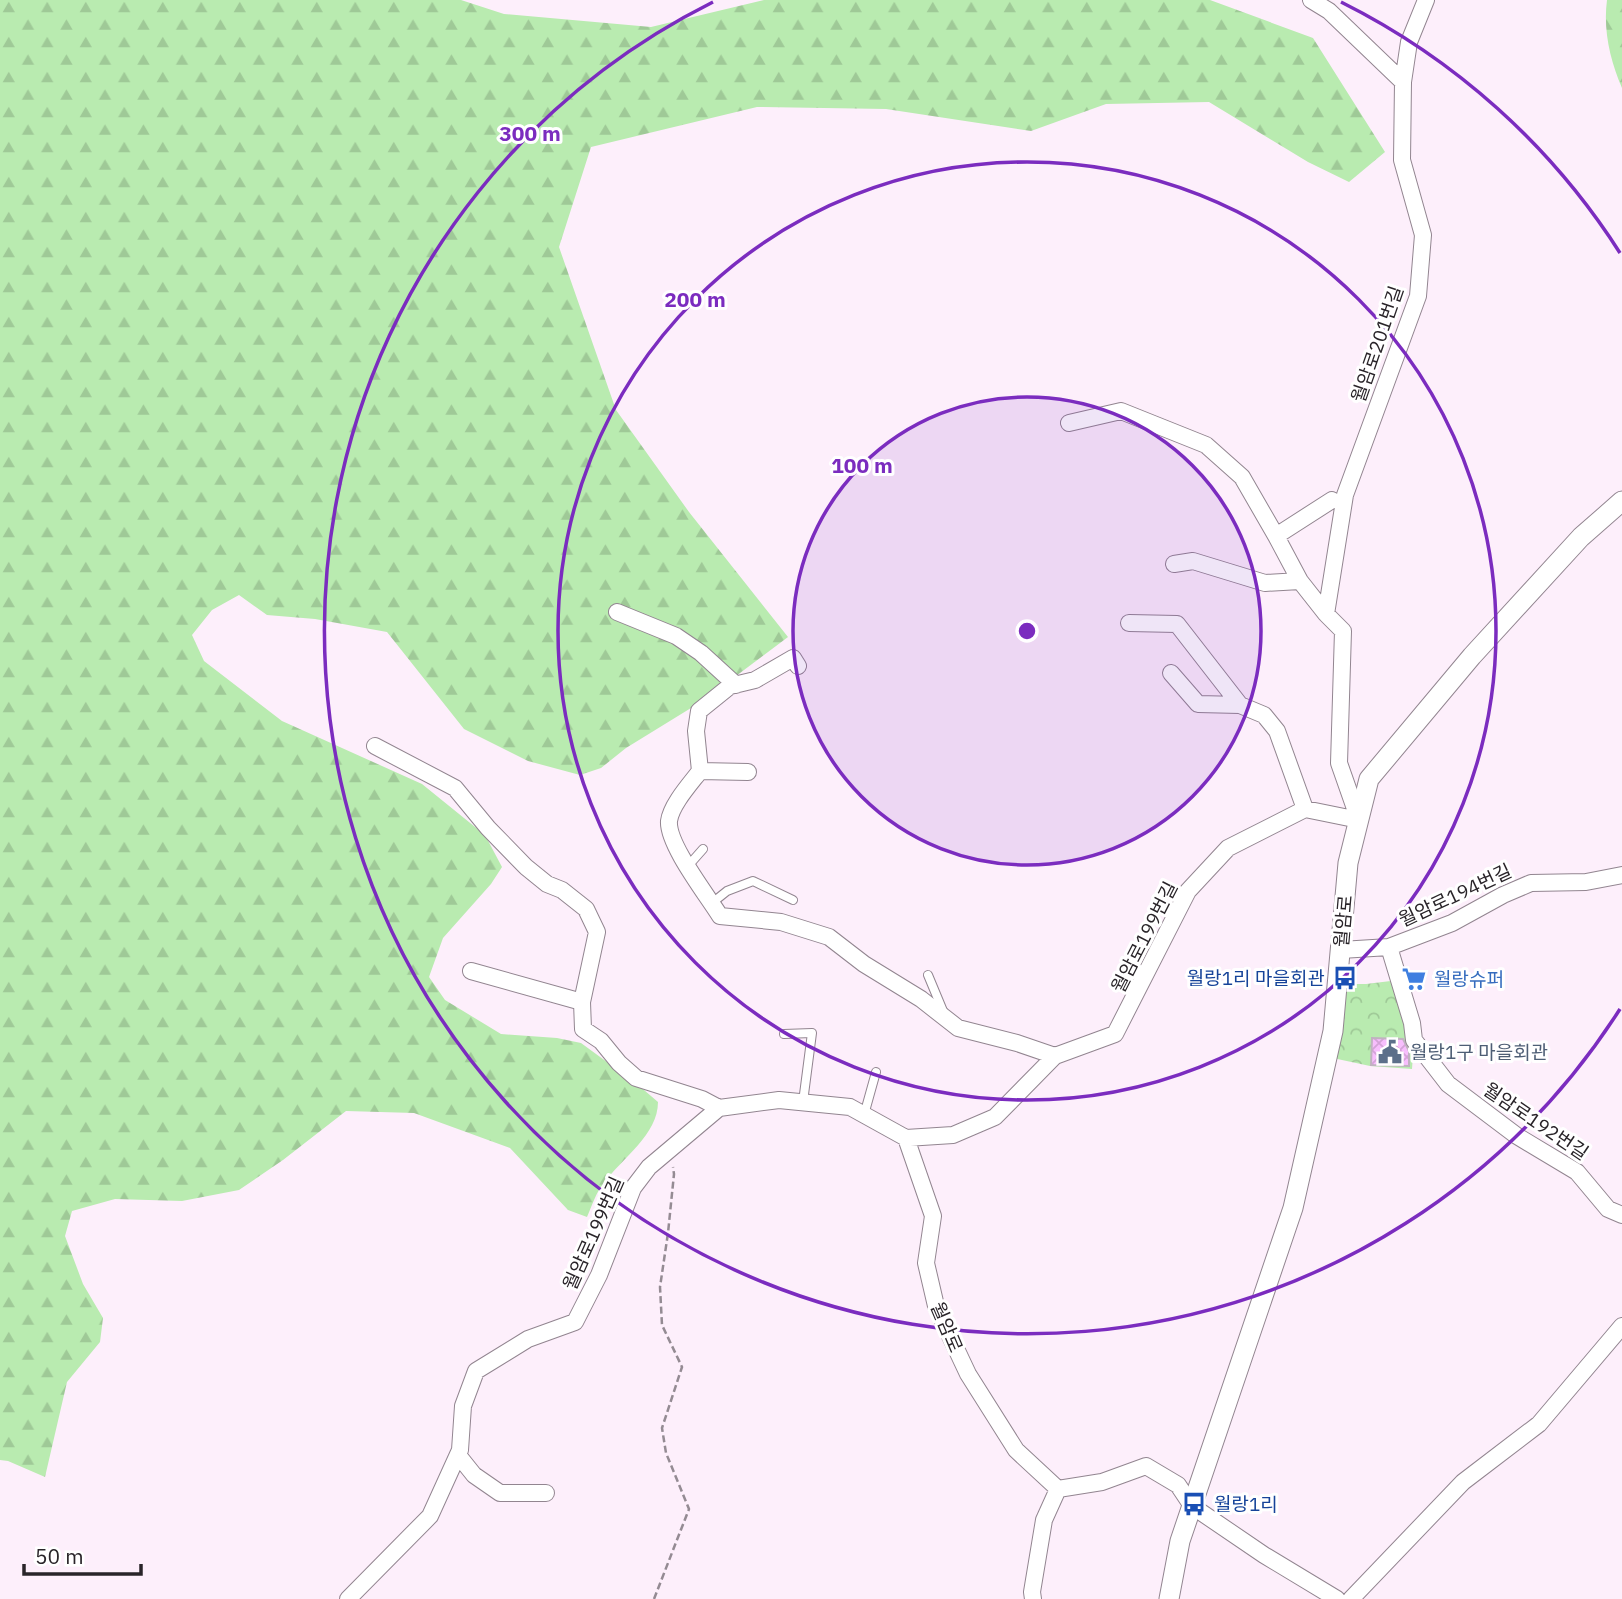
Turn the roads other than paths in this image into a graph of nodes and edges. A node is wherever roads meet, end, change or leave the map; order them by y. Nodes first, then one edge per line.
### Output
1 (1311, 0) edge
2 (1426, 0) edge
3 (1403, 82) junction
4 (1069, 423) dead end
5 (1332, 500) dead end
6 (1622, 501) edge
7 (1276, 536) junction
8 (1174, 564) dead end
9 (1300, 581) junction
10 (617, 612) dead end
11 (1326, 614) junction
12 (1129, 623) dead end
13 (798, 666) dead end
14 (1171, 673) dead end
15 (736, 685) junction
16 (1240, 705) junction
17 (375, 746) dead end
18 (701, 771) junction
19 (748, 772) dead end
20 (1305, 809) junction
21 (1359, 820) junction
22 (703, 849) dead end
23 (688, 866) junction
24 (1622, 875) edge
25 (793, 900) dead end
26 (712, 903) junction
27 (1389, 947) junction
28 (1341, 950) junction
29 (471, 971) dead end
30 (928, 975) dead end
31 (582, 1002) junction
32 (948, 1020) junction
33 (784, 1034) dead end
34 (1055, 1056) junction
35 (876, 1072) dead end
36 (803, 1102) junction
37 (719, 1108) junction
38 (864, 1115) junction
39 (906, 1138) junction
40 (1622, 1215) edge
41 (1622, 1326) edge
42 (458, 1455) junction
43 (1058, 1489) junction
44 (546, 1493) dead end
45 (1192, 1506) junction
46 (348, 1599) edge
47 (1034, 1599) edge
48 (1169, 1599) edge
49 (1337, 1599) edge
50 (1351, 1599) edge

1 - 3 street
2 - 3 street, 월암로201번길
3 - 11 street, 월암로201번길
4 - 7 street
5 - 7 street
6 - 21 street, 월암로
7 - 9 street
8 - 9 street
9 - 11 street
10 - 15 street
11 - 21 street
12 - 16 street
13 - 15 street
14 - 16 street
15 - 18 street
16 - 20 street
17 - 31 street
18 - 19 street
18 - 23 street
20 - 21 street
20 - 34 street, 월암로199번길
21 - 28 street, 월암로
22 - 23 lane
23 - 26 street
24 - 27 street, 월암로194번길
25 - 26 lane
26 - 32 street
27 - 28 street
27 - 40 street, 월암로192번길
28 - 45 street, 월암로
29 - 31 street
30 - 32 lane
31 - 37 street
32 - 34 street
33 - 36 lane
34 - 39 street, 월암로199번길
35 - 38 lane
36 - 37 street
36 - 38 street
37 - 42 street, 월암로199번길
38 - 39 street
39 - 43 street, 월암로
41 - 50 street
42 - 44 street
42 - 46 street, 월암로199번길
43 - 45 street
43 - 47 street
45 - 48 street, 월암로
45 - 49 street

